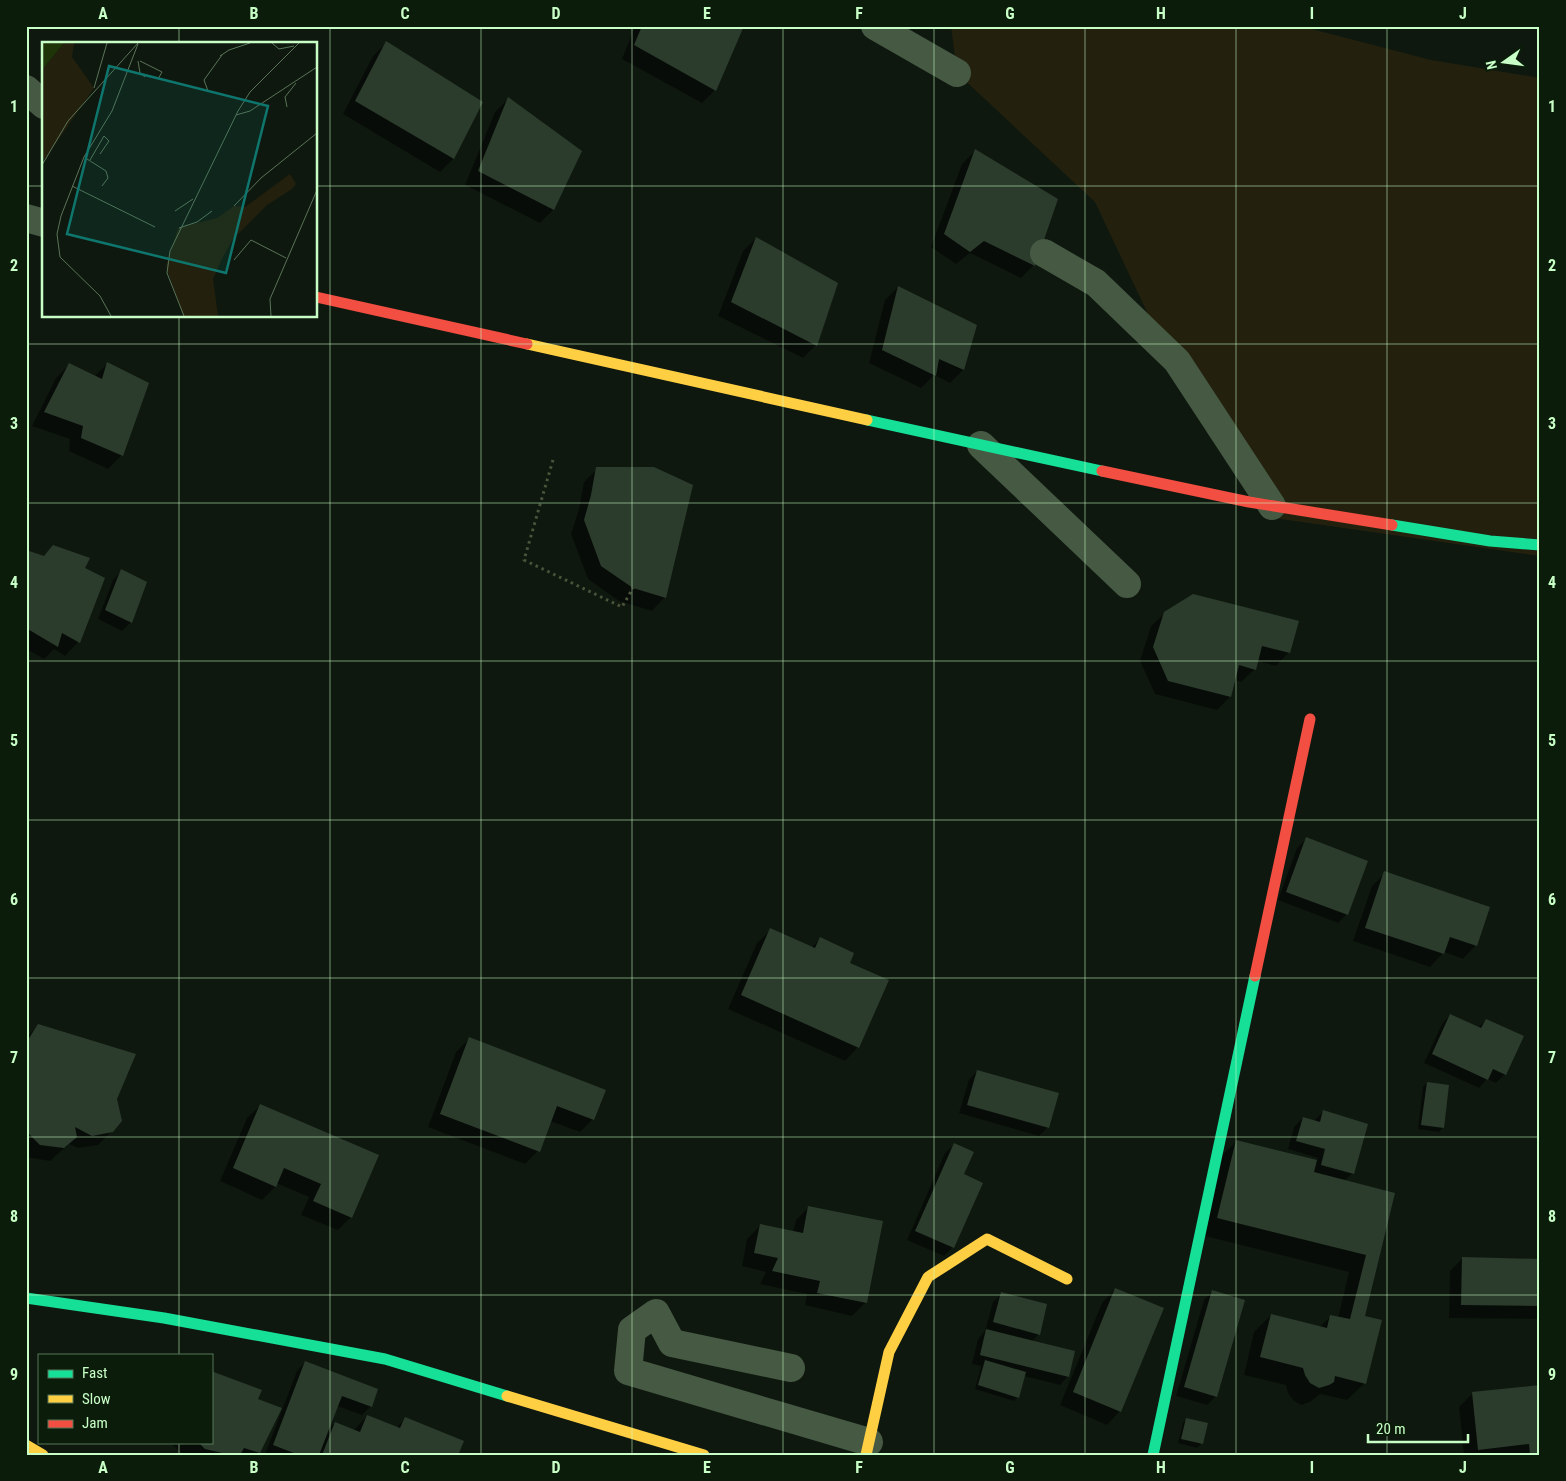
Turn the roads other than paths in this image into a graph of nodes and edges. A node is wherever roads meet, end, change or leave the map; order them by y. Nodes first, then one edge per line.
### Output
1 (875, 26) edge
2 (957, 73) dead end
3 (26, 89) edge
4 (42, 103) edge
5 (26, 218) edge
6 (42, 223) edge
7 (1044, 253) dead end
8 (318, 297) edge
9 (981, 445) junction
10 (1272, 506) junction
11 (1540, 544) edge
12 (1127, 584) dead end
13 (1310, 720) dead end
14 (1067, 1279) dead end
15 (26, 1298) edge
16 (791, 1368) dead end
17 (26, 1445) edge
18 (868, 1449) edge
19 (43, 1455) edge
20 (704, 1455) edge
21 (1153, 1455) edge

1 - 2 street
3 - 4 street
5 - 6 street
7 - 10 street
8 - 9 main road
9 - 10 main road
9 - 12 street
10 - 11 main road
13 - 21 main road
14 - 18 main road
15 - 20 main road
16 - 18 street
17 - 19 main road

